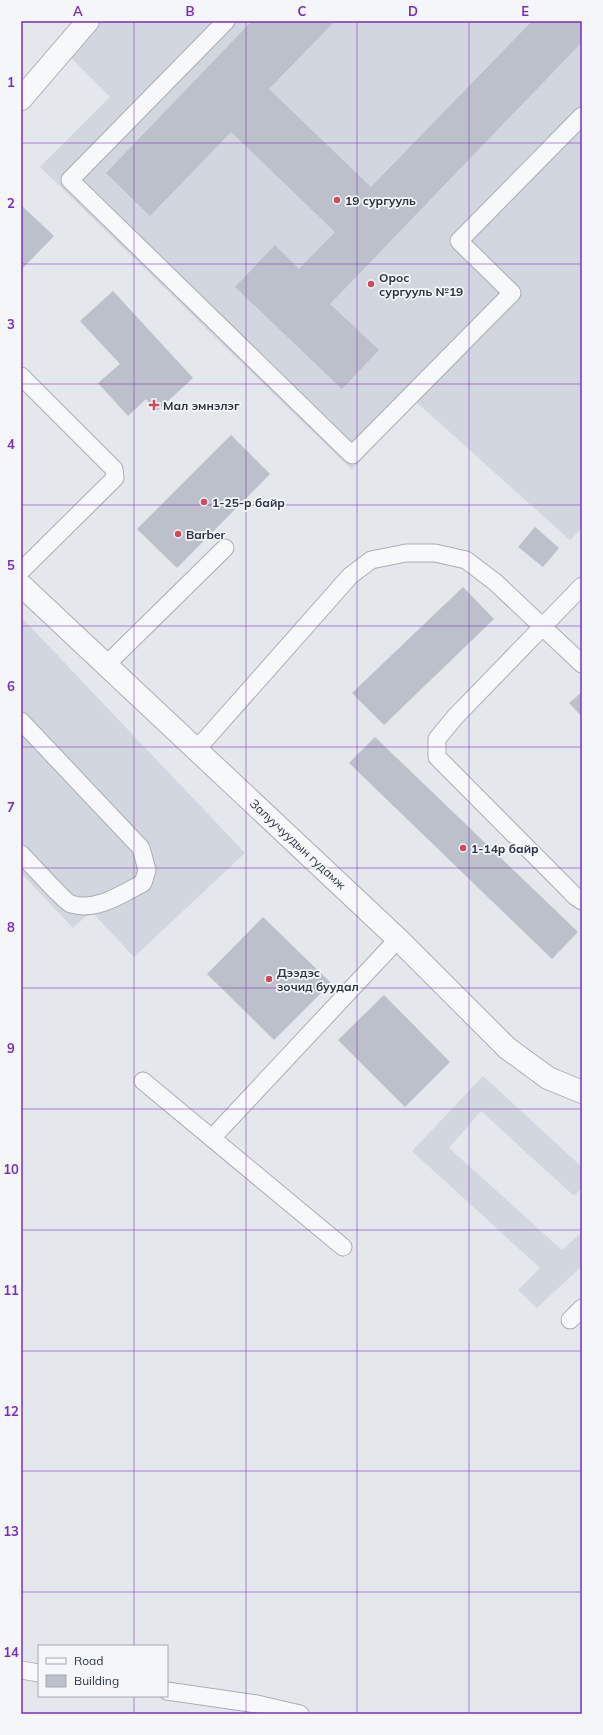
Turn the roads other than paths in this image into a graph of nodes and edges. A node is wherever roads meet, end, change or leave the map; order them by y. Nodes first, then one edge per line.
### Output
1 (88, 21) edge
2 (226, 21) edge
3 (21, 99) edge
4 (582, 116) edge
5 (21, 376) edge
6 (225, 548) dead end
7 (21, 572) edge
8 (21, 585) edge
9 (582, 586) edge
10 (543, 626) junction
11 (582, 664) edge
12 (106, 665) junction
13 (21, 721) edge
14 (197, 749) junction
15 (21, 854) edge
16 (582, 901) edge
17 (398, 939) junction
18 (144, 1081) dead end
19 (582, 1092) edge
20 (212, 1138) junction
21 (343, 1247) dead end
22 (582, 1308) edge
23 (570, 1320) dead end
24 (21, 1670) edge
25 (38, 1673) edge
26 (168, 1691) edge
27 (300, 1714) edge

1 - 3 street
2 - 4 lane
5 - 7 lane
6 - 12 lane
8 - 12 street, Залуучуудын гудамж
9 - 10 lane
10 - 11 lane
10 - 14 lane
10 - 16 lane
12 - 14 street, Залуучуудын гудамж
13 - 15 lane
14 - 17 street, Залуучуудын гудамж
17 - 19 street, Залуучуудын гудамж
17 - 20 lane
18 - 20 lane
20 - 21 lane
22 - 23 lane
24 - 25 lane
26 - 27 lane

